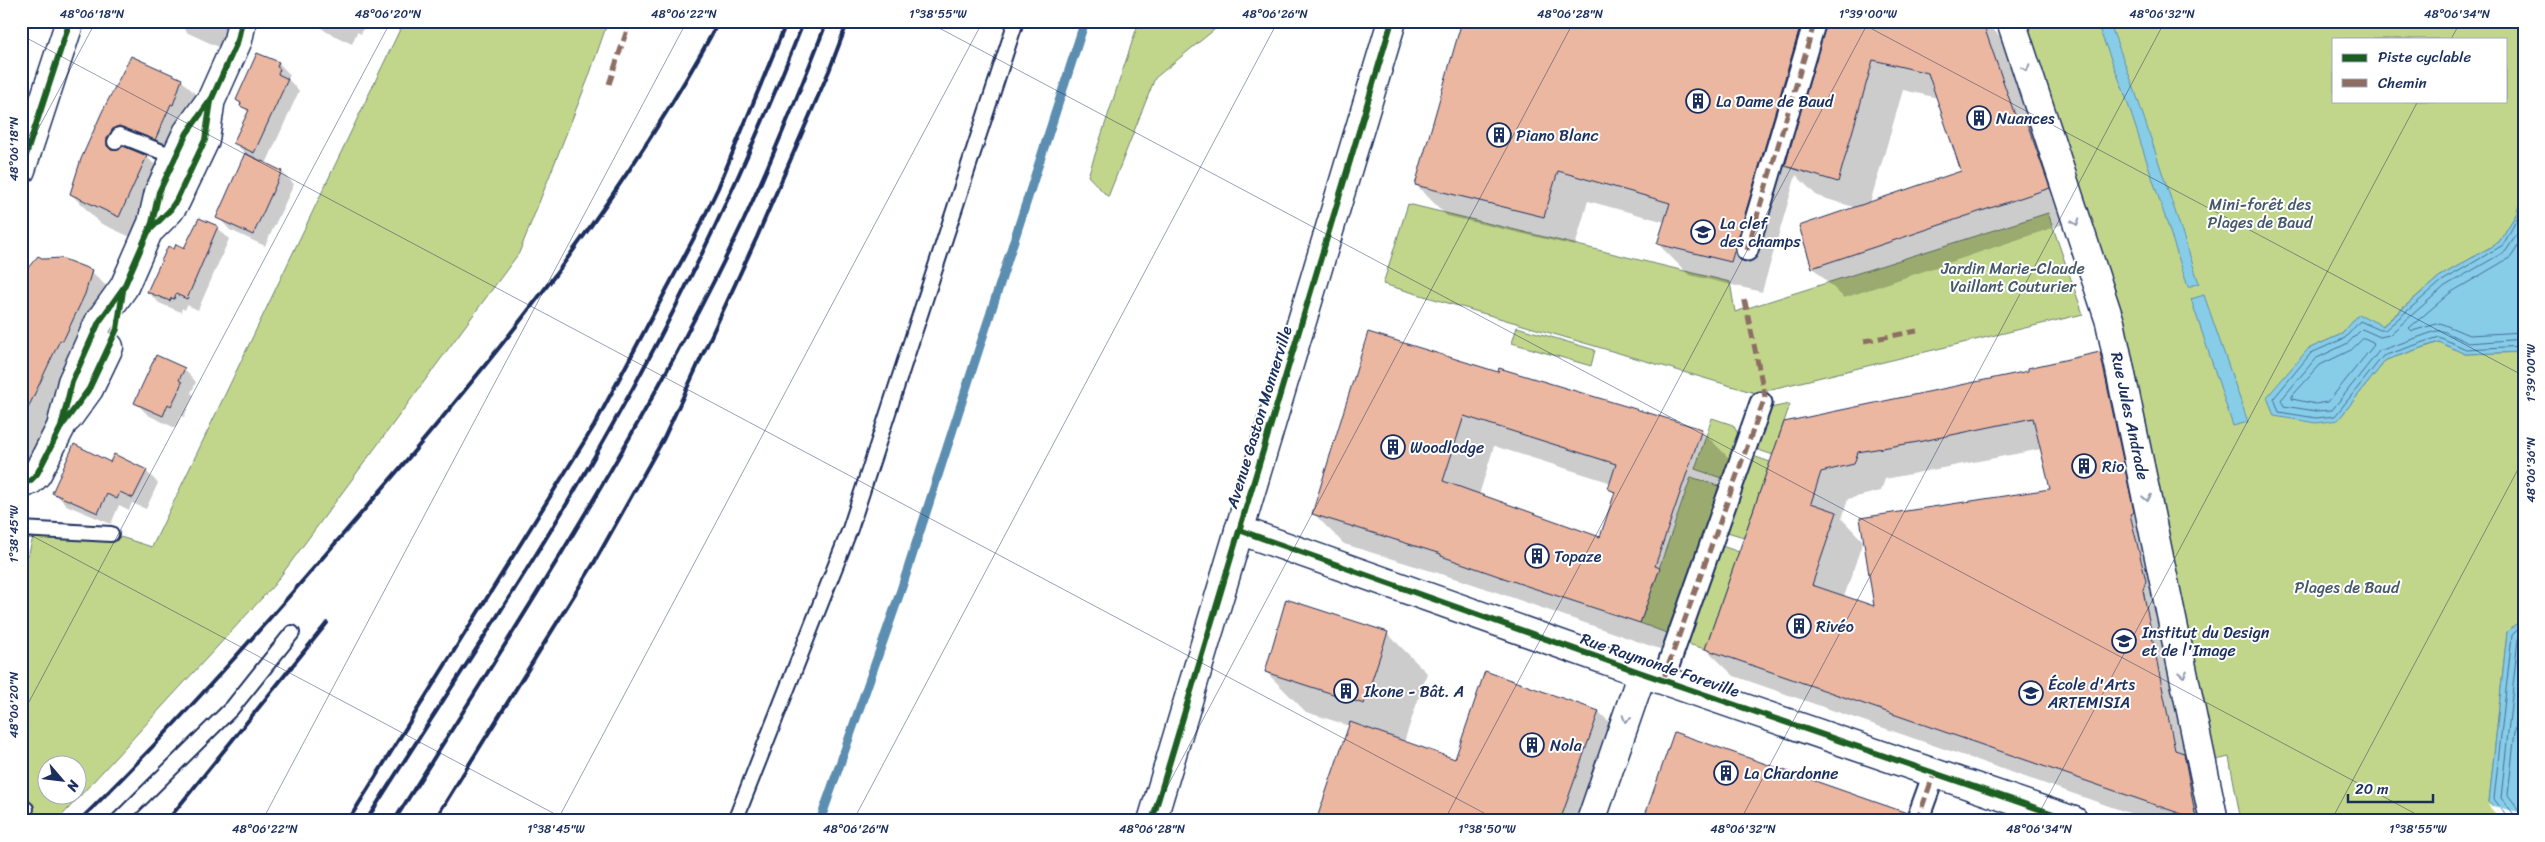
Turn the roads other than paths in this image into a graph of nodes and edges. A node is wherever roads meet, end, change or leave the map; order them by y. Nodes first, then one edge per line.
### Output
1 (70, 21) edge
2 (1016, 21) edge
3 (1392, 21) edge
4 (1815, 21) edge
5 (2010, 21) edge
6 (245, 28) edge
7 (212, 98) junction
8 (119, 134) dead end
9 (175, 157) junction
10 (21, 170) edge
11 (149, 231) junction
12 (1748, 250) dead end
13 (1761, 404) dead end
14 (21, 484) edge
15 (21, 528) edge
16 (1239, 530) junction
17 (111, 534) dead end
18 (292, 633) dead end
19 (1653, 677) junction
20 (1934, 774) junction
21 (118, 821) edge
22 (735, 821) edge
23 (1152, 821) edge
24 (1591, 821) edge
25 (1917, 821) edge
26 (2074, 821) edge
27 (2214, 821) edge

1 - 10 street
2 - 22 lane
3 - 16 street, Avenue Gaston Monnerville
4 - 12 street
5 -> 27 street, Rue Jules Andrade
6 - 7 street
7 - 9 street
7 - 11 street
8 - 9 lane
9 - 11 street
11 - 14 street
13 - 19 street
15 - 17 lane
16 - 19 street, Rue Raymonde Foreville
16 - 23 street, Avenue Gaston Monnerville
18 - 21 lane
19 - 20 street, Rue Raymonde Foreville
19 -> 24 street
20 - 25 street
20 - 26 street, Rue Raymonde Foreville

